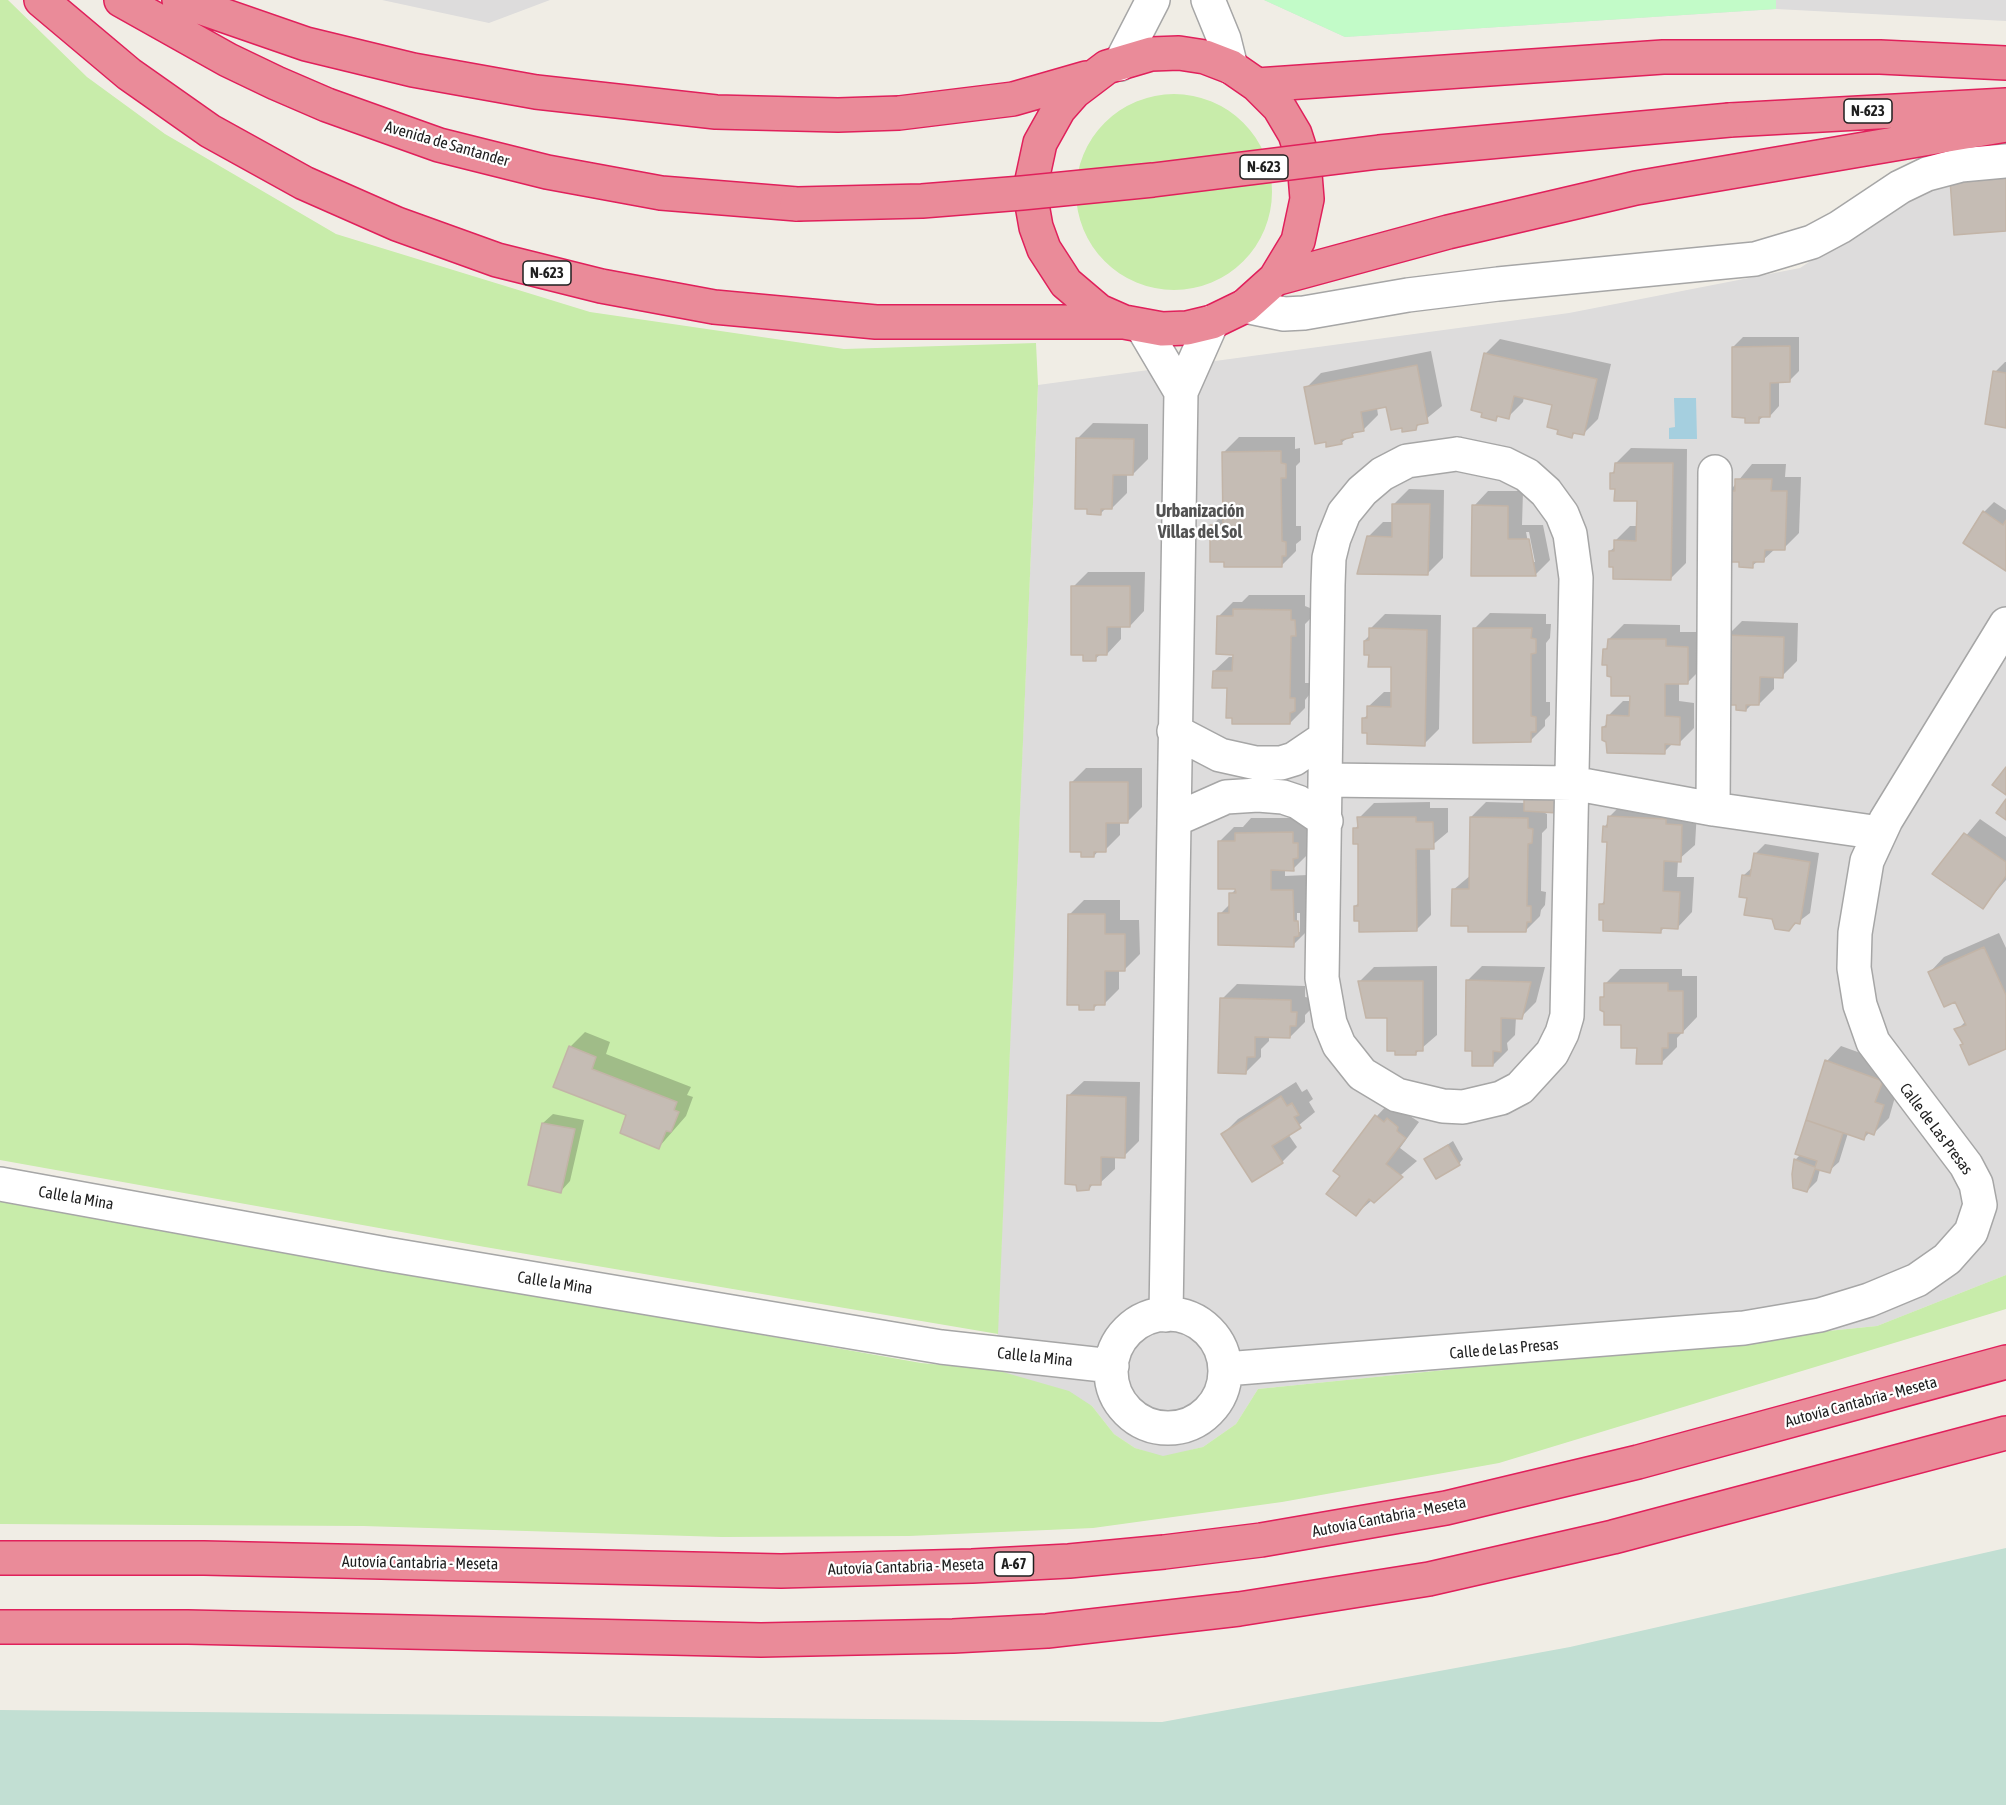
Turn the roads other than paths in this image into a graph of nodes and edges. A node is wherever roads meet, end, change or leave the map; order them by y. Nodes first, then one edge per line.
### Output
1 (41, 0) edge
2 (122, 0) edge
3 (179, 0) edge
4 (1153, 0) edge
5 (1208, 0) edge
6 (2006, 63) edge
7 (1106, 70) junction
8 (1244, 76) junction
9 (2006, 105) edge
10 (2006, 125) edge
11 (2006, 161) edge
12 (1275, 279) junction
13 (1245, 306) junction
14 (1212, 322) junction
15 (1133, 324) junction
16 (1181, 392) junction
17 (1715, 472) dead end
18 (2006, 624) edge
19 (1174, 731) junction
20 (1325, 738) junction
21 (1326, 780) junction
22 (1572, 783) junction
23 (1713, 809) junction
24 (1174, 820) junction
25 (1326, 821) junction
26 (1880, 833) junction
27 (0, 1184) edge
28 (1993, 1202) edge
29 (1166, 1315) junction
30 (2006, 1362) edge
31 (1112, 1366) junction
32 (1225, 1369) junction
33 (2006, 1433) edge
34 (0, 1558) edge
35 (0, 1627) edge

1 - 15 highway, N-623
2 - 9 highway, Avenida de Santander / N-623, bridge
3 - 7 highway
4 - 7 street
5 - 8 street
6 - 8 highway
7 - 8 highway
7 - 15 highway
8 - 12 highway
10 - 12 highway, N-623
11 - 13 street
12 - 13 highway
13 - 14 highway
14 - 15 highway
14 - 16 street
15 - 16 street
16 - 19 street
17 - 23 street
18 - 26 street, Calle de Las Presas
19 - 20 street
19 - 24 street
20 - 21 street
20 - 22 street
21 - 22 street
21 - 25 street
22 - 23 street
22 - 25 street
23 - 26 street
24 - 25 street
24 - 29 street
26 - 28 street, Calle de Las Presas
27 - 31 street, Calle la Mina
28 - 32 street, Calle de Las Presas
29 - 31 street
29 - 32 street
30 - 34 highway, Autovía Cantabria - Meseta / A-67
31 - 32 street
33 - 35 highway

